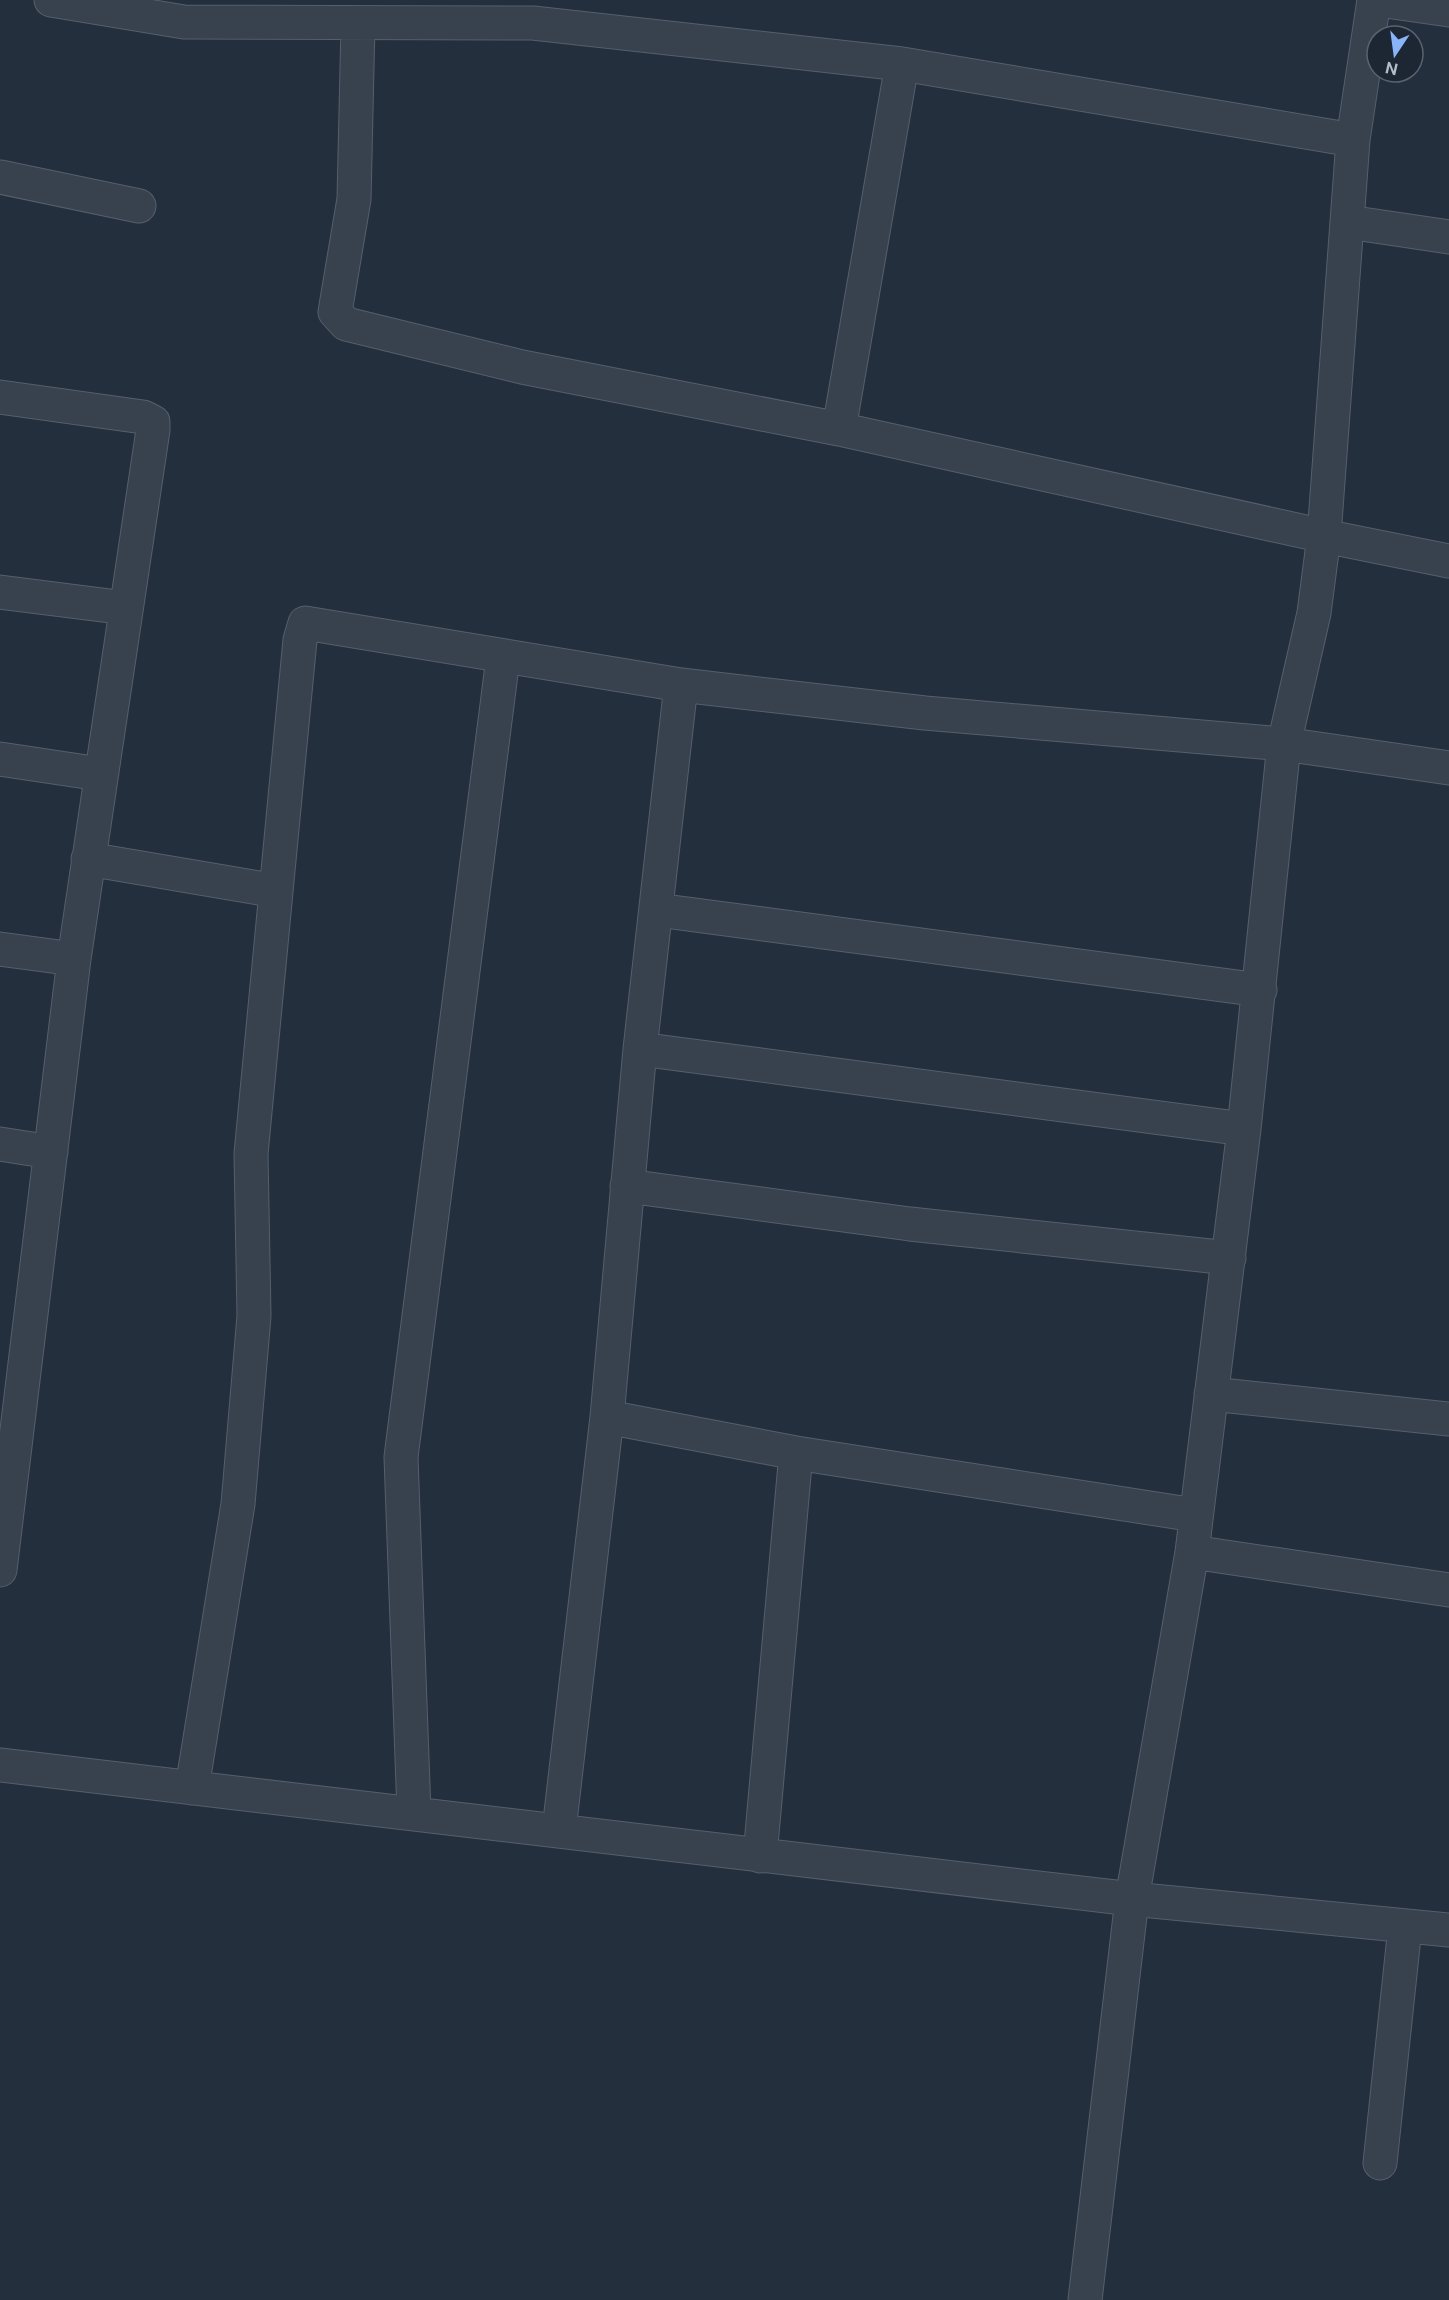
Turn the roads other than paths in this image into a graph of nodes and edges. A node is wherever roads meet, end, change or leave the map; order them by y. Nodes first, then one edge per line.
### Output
1 (51, 0) edge
2 (1374, 0) edge
3 (1379, 0) edge
4 (1449, 10) edge
5 (358, 24) junction
6 (902, 64) junction
7 (1353, 140) junction
8 (0, 177) edge
9 (139, 206) dead end
10 (1348, 222) junction
11 (1449, 237) edge
12 (0, 397) edge
13 (839, 429) junction
14 (1324, 536) junction
15 (1449, 561) edge
16 (0, 592) edge
17 (126, 608) junction
18 (503, 658) junction
19 (681, 685) junction
20 (1284, 744) junction
21 (0, 759) edge
22 (1449, 768) edge
23 (100, 774) junction
24 (88, 859) junction
25 (276, 891) junction
26 (657, 910) junction
27 (0, 949) edge
28 (74, 959) junction
29 (1260, 990) junction
30 (640, 1049) junction
31 (1244, 1129) junction
32 (0, 1144) edge
33 (51, 1152) junction
34 (627, 1186) junction
35 (1229, 1258) junction
36 (14, 1345) edge
37 (1211, 1394) junction
38 (607, 1417) junction
39 (1449, 1419) edge
40 (796, 1453) junction
41 (1195, 1515) junction
42 (1192, 1552) junction
43 (1, 1553) edge
44 (1449, 1590) edge
45 (0, 1765) edge
46 (192, 1788) junction
47 (414, 1813) junction
48 (559, 1830) junction
49 (760, 1856) junction
50 (1132, 1899) junction
51 (1406, 1927) junction
52 (1449, 1930) edge
53 (1380, 2163) dead end
54 (1085, 2300) edge

1 - 5 street
2 - 7 street
3 - 4 street
5 - 6 street
5 - 13 street
6 - 7 street
6 - 13 street
7 - 10 street
8 - 9 street
10 - 11 street
10 - 14 street
12 - 17 street
13 - 14 street
14 - 15 street
14 - 20 street
16 - 17 street
17 - 23 street
18 - 19 street
18 - 25 street
18 - 47 street
19 - 20 street
19 - 26 street
20 - 22 street
20 - 29 street
21 - 23 street
23 - 24 street
24 - 25 street
24 - 28 street
25 - 46 street
26 - 29 street
26 - 30 street
27 - 28 street
28 - 33 street
29 - 31 street
30 - 31 street
30 - 34 street
31 - 35 street
32 - 33 street
33 - 36 street
34 - 35 street
34 - 38 street
35 - 37 street
36 - 43 street
37 - 39 street
37 - 41 street
38 - 40 street
38 - 48 street
40 - 41 street
40 - 49 street
41 - 42 street
42 - 44 street
42 - 50 street
45 - 46 street
46 - 47 street
47 - 48 street
48 - 49 street
49 - 50 street
50 - 51 street
50 - 54 street
51 - 52 street
51 - 53 street

